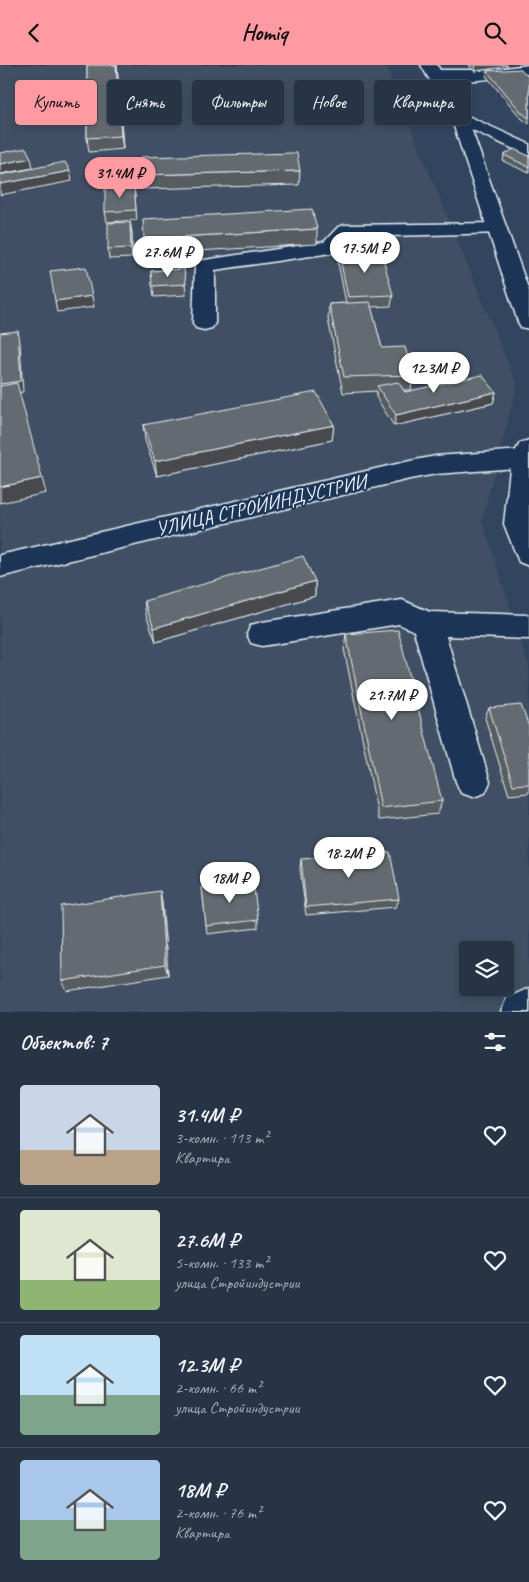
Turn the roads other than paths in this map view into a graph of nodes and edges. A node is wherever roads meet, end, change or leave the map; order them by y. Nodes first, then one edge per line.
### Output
1 (529, 69) edge
2 (433, 70) edge
3 (471, 123) edge
4 (462, 125) edge
5 (529, 151) edge
6 (497, 229) junction
7 (529, 321) edge
8 (204, 323) dead end
9 (527, 458) edge
10 (529, 555) edge
11 (0, 566) edge
12 (428, 624) junction
13 (529, 627) edge
14 (262, 634) dead end
15 (473, 782) dead end
16 (529, 1008) edge
17 (521, 1012) edge

1 - 2 street
3 - 5 street
4 - 6 street
6 - 7 street
6 - 8 street
9 - 10 street
9 - 11 street, УЛИЦА СТРОЙИНДУСТРИИ
12 - 13 street
12 - 14 street
12 - 15 street
16 - 17 street

